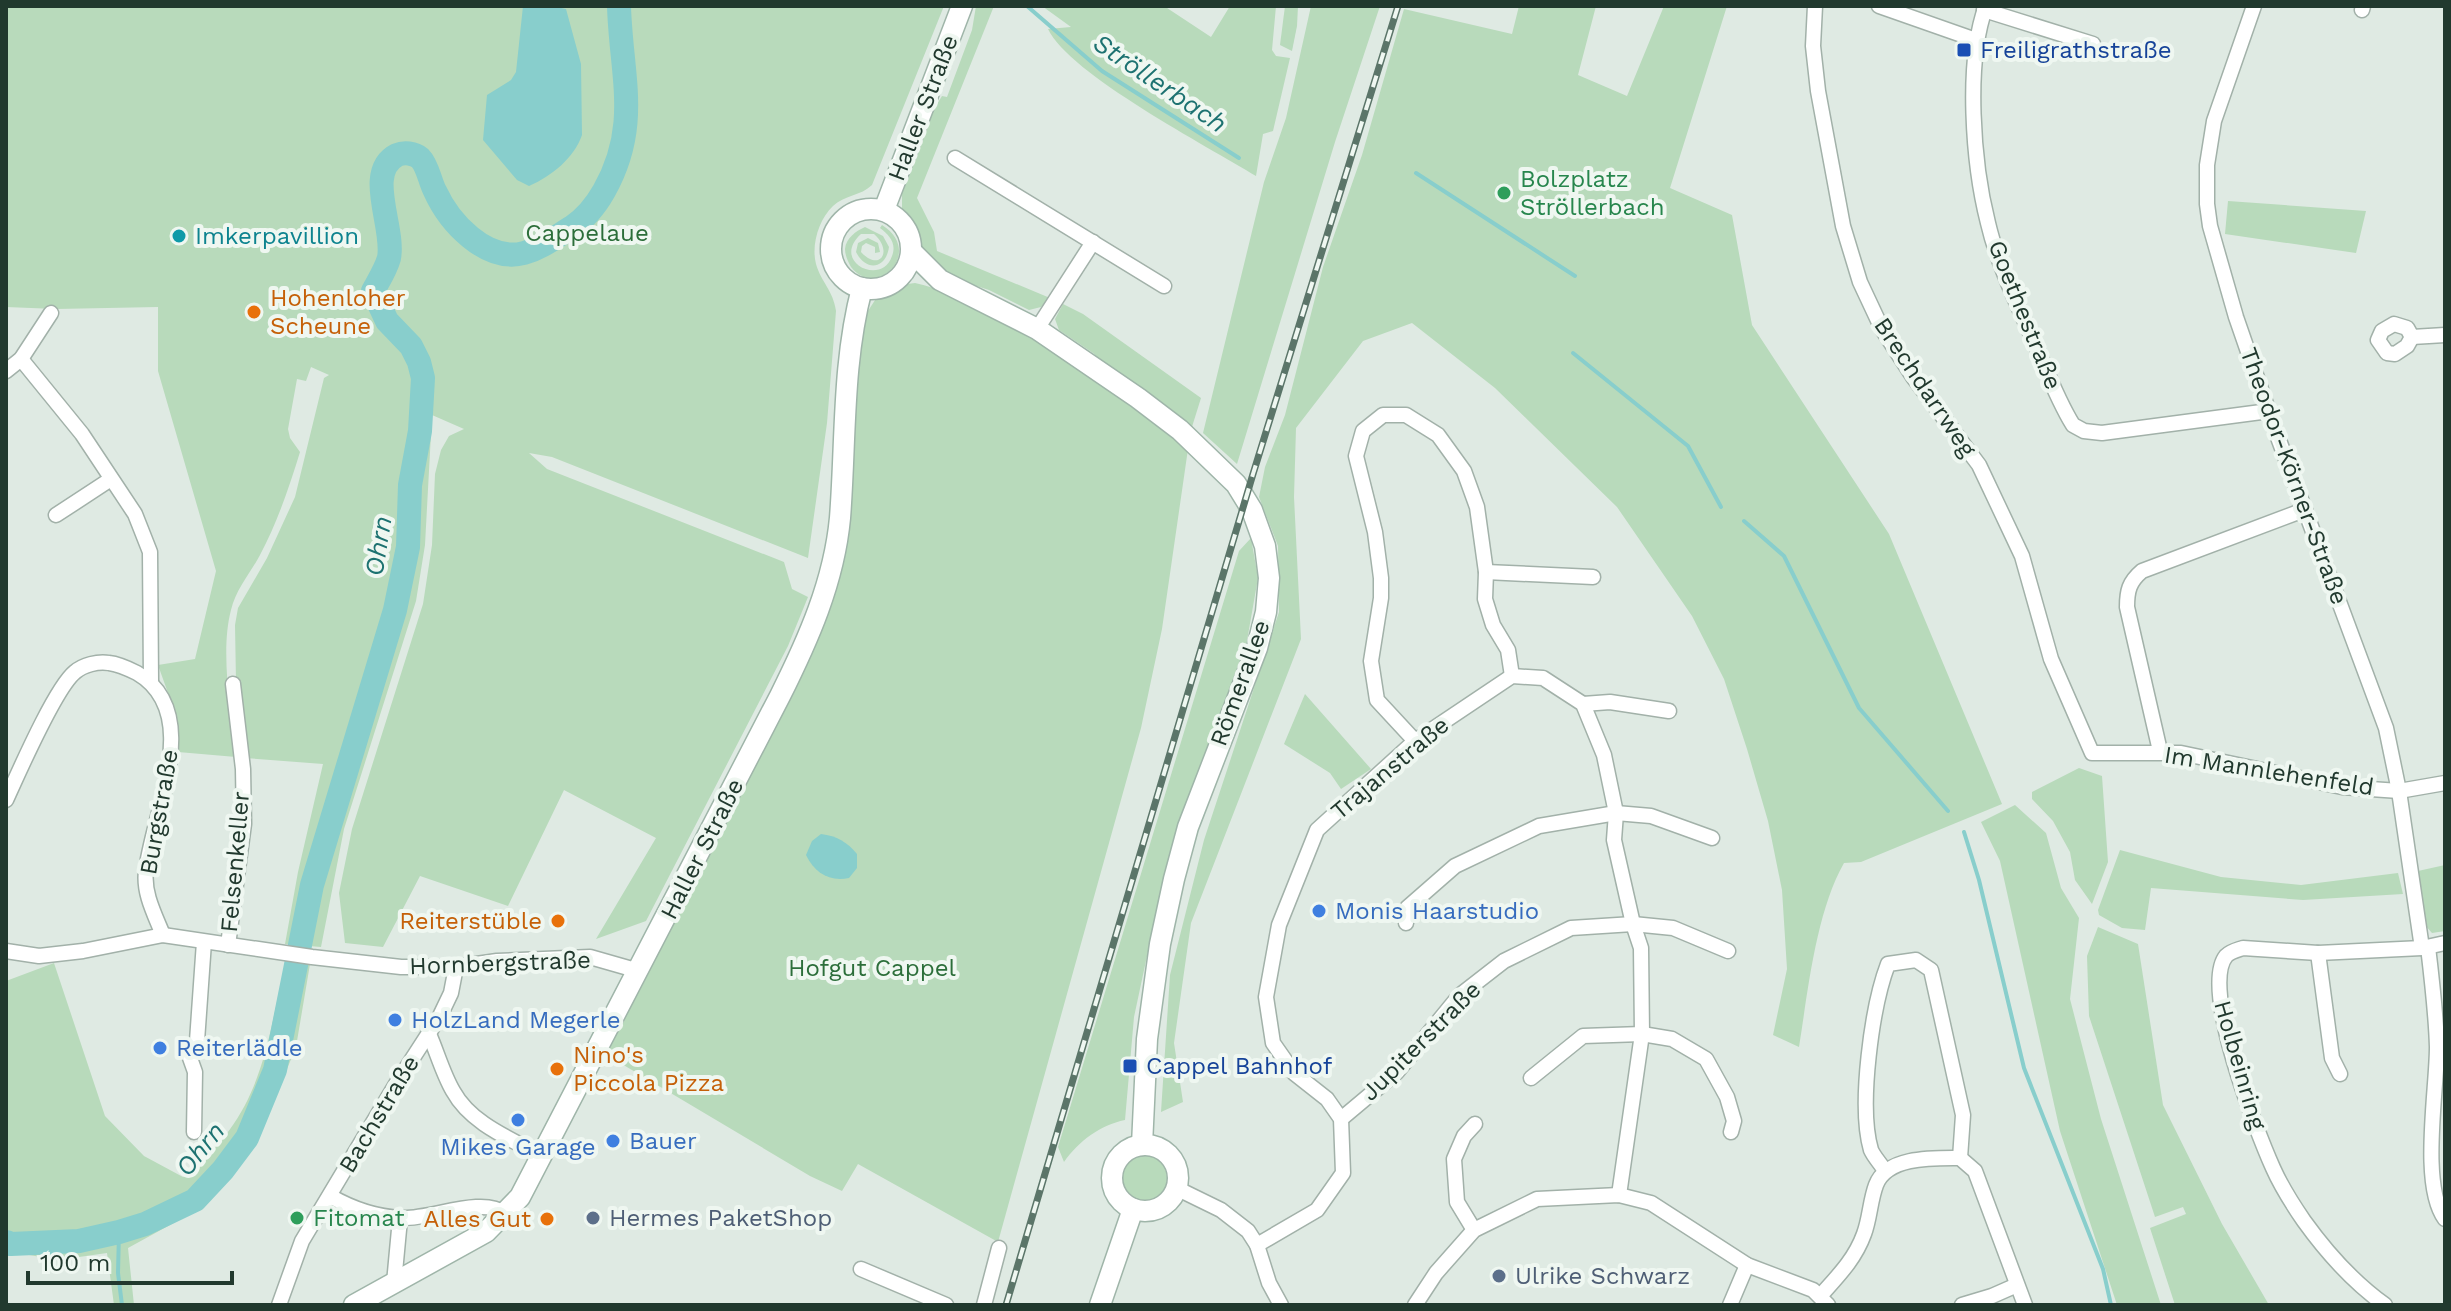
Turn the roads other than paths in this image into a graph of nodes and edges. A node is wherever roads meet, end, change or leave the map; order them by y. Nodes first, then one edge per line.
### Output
1 (962, 6) edge
2 (1815, 6) edge
3 (1879, 6) edge
4 (2254, 6) edge
5 (1985, 8) edge
6 (1976, 40) junction
7 (2093, 44) dead end
8 (955, 158) dead end
9 (884, 210) junction
10 (1093, 242) junction
11 (912, 252) junction
12 (902, 276) junction
13 (940, 280) junction
14 (1164, 286) dead end
15 (862, 288) junction
16 (51, 313) dead end
17 (1037, 329) junction
18 (2445, 335) edge
19 (2412, 337) dead end
20 (21, 359) junction
21 (6, 371) edge
22 (2269, 411) junction
23 (111, 479) junction
24 (2304, 510) junction
25 (56, 515) dead end
26 (1486, 572) junction
27 (1593, 577) dead end
28 (1512, 676) junction
29 (151, 682) junction
30 (233, 684) dead end
31 (1583, 704) junction
32 (1669, 711) dead end
33 (1415, 741) junction
34 (2160, 751) junction
35 (2092, 753) joint
36 (2445, 783) edge
37 (2399, 791) junction
38 (6, 800) edge
39 (1616, 813) junction
40 (1712, 838) dead end
41 (1406, 923) dead end
42 (1633, 924) junction
43 (163, 935) junction
44 (204, 942) junction
45 (2445, 943) edge
46 (228, 945) junction
47 (2425, 947) junction
48 (6, 951) edge
49 (1728, 951) dead end
50 (2318, 953) junction
51 (456, 967) junction
52 (639, 971) junction
53 (429, 1034) junction
54 (1642, 1034) junction
55 (2340, 1074) dead end
56 (1531, 1078) dead end
57 (1341, 1119) junction
58 (1475, 1124) dead end
59 (194, 1132) dead end
60 (1731, 1132) dead end
61 (1142, 1145) junction
62 (542, 1156) junction
63 (1960, 1158) junction
64 (1885, 1171) junction
65 (1176, 1188) junction
66 (1619, 1195) junction
67 (330, 1196) junction
68 (1133, 1209) junction
69 (504, 1213) junction
70 (400, 1219) junction
71 (2445, 1219) edge
72 (1474, 1230) junction
73 (1257, 1245) junction
74 (999, 1248) dead end
75 (1747, 1265) junction
76 (861, 1269) dead end
77 (394, 1283) junction
78 (2017, 1285) junction
79 (1824, 1300) edge
80 (279, 1305) edge
81 (354, 1305) edge
82 (946, 1305) edge
83 (984, 1305) edge
84 (1100, 1305) edge
85 (1281, 1305) edge
86 (1415, 1305) edge
87 (1730, 1305) edge
88 (1962, 1305) edge
89 (2025, 1305) edge
90 (2385, 1305) edge

1 - 9 main road, Haller Straße
2 - 35 street, Brechdarrweg
3 - 6 street
4 - 22 street, Theodor-Körner-Straße
5 - 6 street, Goethestraße
5 - 7 street
6 - 22 street, Goethestraße
8 - 10 street
9 - 11 main road
9 - 15 main road
10 - 14 street
10 - 17 street
11 - 12 main road
11 - 13 main road, Römerallee
12 - 13 main road, Römerallee
12 - 15 main road
13 - 17 main road, Römerallee
15 - 52 main road, Haller Straße
16 - 20 street
17 - 61 main road, Römerallee
18 - 19 street
20 - 21 street
20 - 23 street
22 - 24 street, Theodor-Körner-Straße
23 - 25 street
23 - 29 street
24 - 34 street
24 - 37 street, Theodor-Körner-Straße
26 - 27 street
26 - 28 street
26 - 33 street
28 - 31 street
28 - 33 street, Trajanstraße
29 - 38 street
29 - 43 street, Burgstraße
30 - 46 street, Felsenkeller
31 - 32 street
31 - 39 street
33 - 57 street, Trajanstraße
34 - 35 street, Im Mannlehenfeld
34 - 37 street, Im Mannlehenfeld
36 - 37 street, Im Mannlehenfeld
37 - 47 street, Theodor-Körner-Straße
39 - 40 street
39 - 41 street
39 - 42 street
42 - 49 street, Jupiterstraße
42 - 54 street
42 - 57 street, Jupiterstraße
43 - 44 street
43 - 48 street
44 - 46 street
44 - 59 street
45 - 47 street, Holbeinring
46 - 51 street, Hornbergstraße
47 - 50 street, Holbeinring
47 - 71 street, Theodor-Körner-Straße
50 - 55 street
50 - 90 street, Holbeinring
51 - 52 street, Hornbergstraße
51 - 53 street, Bachstraße
52 - 62 main road, Haller Straße
53 - 62 street
53 - 67 street, Bachstraße
54 - 56 street
54 - 60 street
54 - 66 street
57 - 73 street
58 - 72 street
61 - 65 main road
61 - 68 main road
62 - 69 main road, Haller Straße
63 - 64 street
63 - 64 street
63 - 78 street
64 - 79 street
65 - 68 main road
65 - 73 street
66 - 72 street
66 - 75 street
67 - 70 street
67 - 80 street, Bachstraße
68 - 84 main road
69 - 70 street
69 - 77 main road, Haller Straße
70 - 77 street
72 - 86 street
73 - 85 street
74 - 83 street
75 - 79 street
75 - 87 street
76 - 82 street
77 - 81 main road, Haller Straße
78 - 88 street
78 - 89 street

